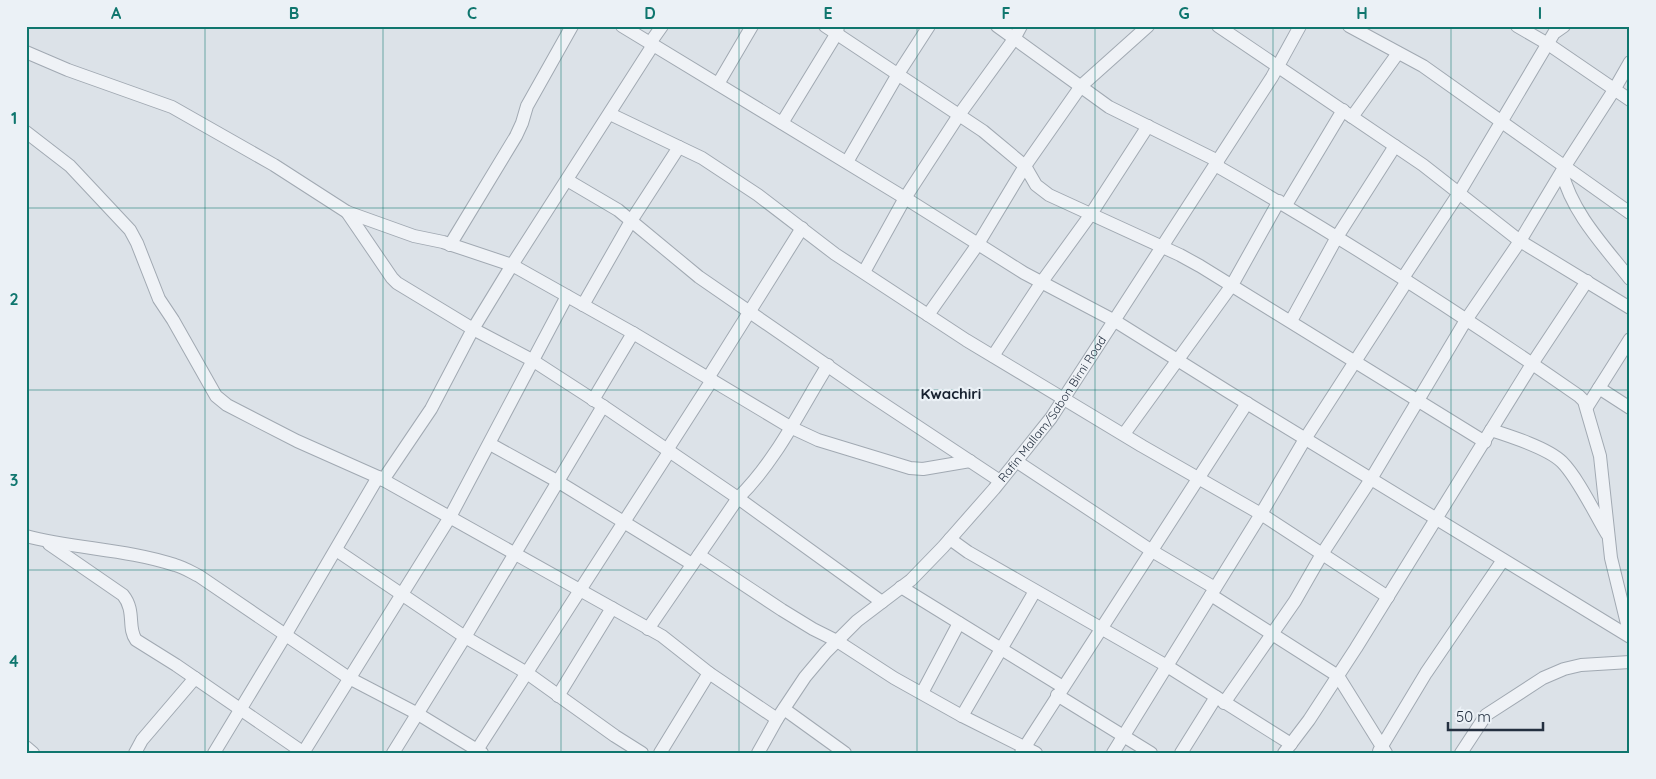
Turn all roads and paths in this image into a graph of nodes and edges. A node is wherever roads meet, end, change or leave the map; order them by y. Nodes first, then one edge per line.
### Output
1 (572, 26) edge
2 (622, 26) edge
3 (662, 26) edge
4 (752, 26) edge
5 (825, 26) edge
6 (929, 26) edge
7 (996, 26) edge
8 (1021, 26) edge
9 (1148, 26) edge
10 (1218, 26) edge
11 (1300, 26) edge
12 (1349, 26) edge
13 (1517, 26) edge
14 (1564, 26) edge
15 (837, 30) edge
16 (1014, 39) junction
17 (652, 44) junction
18 (1548, 44) junction
19 (26, 52) edge
20 (1398, 53) junction
21 (1630, 62) edge
22 (1278, 66) junction
23 (898, 74) junction
24 (718, 84) junction
25 (1081, 86) junction
26 (1614, 90) junction
27 (1630, 100) edge
28 (610, 114) junction
29 (1348, 114) junction
30 (959, 115) junction
31 (1501, 120) junction
32 (782, 122) junction
33 (1148, 126) junction
34 (26, 132) edge
35 (1395, 146) junction
36 (679, 147) junction
37 (847, 162) junction
38 (1217, 163) junction
39 (1025, 166) junction
40 (1564, 169) junction
41 (567, 180) junction
42 (1459, 193) junction
43 (905, 198) junction
44 (1282, 203) junction
45 (347, 212) junction
46 (1630, 213) edge
47 (1091, 214) junction
48 (631, 221) junction
49 (802, 228) junction
50 (1338, 237) junction
51 (1520, 241) junction
52 (978, 244) junction
53 (450, 245) junction
54 (1162, 247) junction
55 (512, 265) junction
56 (864, 272) junction
57 (1630, 279) edge
58 (1405, 280) junction
59 (1587, 281) junction
60 (1041, 283) junction
61 (1232, 285) junction
62 (567, 296) junction
63 (583, 305) junction
64 (1630, 308) edge
65 (751, 312) junction
66 (928, 315) junction
67 (1466, 320) junction
68 (1115, 321) junction
69 (1291, 322) junction
70 (473, 328) junction
71 (633, 333) junction
72 (1630, 339) edge
73 (993, 356) junction
74 (532, 360) junction
75 (1178, 361) junction
76 (1356, 362) junction
77 (1532, 364) junction
78 (828, 365) junction
79 (710, 379) junction
80 (1599, 388) junction
81 (1065, 398) junction
82 (1418, 400) junction
83 (598, 403) junction
84 (1247, 404) junction
85 (1587, 407) junction
86 (1630, 408) edge
87 (790, 427) junction
88 (1492, 430) junction
89 (1124, 434) junction
90 (1305, 439) junction
91 (1485, 442) junction
92 (490, 444) junction
93 (668, 451) junction
94 (970, 461) junction
95 (1016, 461) junction
96 (1199, 478) junction
97 (380, 479) junction
98 (1371, 479) junction
99 (557, 480) junction
100 (1000, 481) junction
101 (738, 498) junction
102 (1261, 514) junction
103 (450, 517) junction
104 (1437, 518) junction
105 (625, 522) junction
106 (26, 536) edge
107 (1608, 537) junction
108 (950, 539) junction
109 (47, 543) junction
110 (336, 550) junction
111 (1152, 551) junction
112 (514, 554) junction
113 (1322, 554) junction
114 (696, 559) junction
115 (1503, 560) junction
116 (901, 587) junction
117 (580, 591) junction
118 (1035, 591) junction
119 (1213, 592) junction
120 (402, 595) junction
121 (1388, 597) junction
122 (882, 602) junction
123 (612, 608) junction
124 (959, 623) junction
125 (648, 628) junction
126 (1100, 628) junction
127 (286, 634) junction
128 (1272, 634) junction
129 (1630, 636) edge
130 (465, 637) junction
131 (837, 641) junction
132 (1000, 648) junction
133 (1630, 662) edge
134 (1167, 666) junction
135 (527, 673) junction
136 (709, 673) junction
137 (1338, 676) junction
138 (195, 678) junction
139 (349, 678) junction
140 (1060, 691) junction
141 (922, 693) junction
142 (558, 696) junction
143 (1220, 700) junction
144 (240, 709) junction
145 (418, 714) junction
146 (781, 714) junction
147 (962, 716) junction
148 (1124, 736) junction
149 (26, 747) edge
150 (1288, 748) edge
151 (1382, 750) edge
152 (480, 751) edge
153 (1027, 751) edge
154 (33, 753) edge
155 (135, 753) edge
156 (214, 753) edge
157 (303, 753) edge
158 (392, 753) edge
159 (642, 753) edge
160 (660, 753) edge
161 (758, 753) edge
162 (844, 753) edge
163 (1113, 753) edge
164 (1151, 753) edge
165 (1181, 753) edge
166 (1461, 753) edge

1 - 53 street
2 - 17 street
3 - 17 street
4 - 24 street
5 - 15 street
6 - 23 street
7 - 16 street
8 - 16 street
9 - 25 street
10 - 22 street
11 - 22 street, Rafin Mallam/Sabon Birni Road
12 - 20 street
13 - 18 street
14 - 18 street
15 - 23 street
15 - 32 street
16 - 25 street
16 - 30 street
17 - 24 street
17 - 28 street
18 - 26 street
18 - 31 street
19 - 45 street
20 - 29 street
20 - 31 street
21 - 26 street
22 - 29 street
22 - 38 street, Rafin Mallam/Sabon Birni Road
23 - 30 street
23 - 37 street
24 - 32 street
25 - 33 street
25 - 39 street
26 - 27 street
26 - 40 street
28 - 36 street
28 - 41 street
29 - 35 street
29 - 44 street
30 - 39 street
30 - 43 street
31 - 40 street
31 - 42 street
32 - 37 street
33 - 38 street
33 - 47 street
34 - 97 street
35 - 42 street
35 - 50 street
36 - 48 street
36 - 49 street
37 - 43 street
38 - 44 street
38 - 54 street, Rafin Mallam/Sabon Birni Road
39 - 47 street
39 - 52 street
40 - 46 street
40 - 51 street
40 - 57 street
41 - 48 street
41 - 55 street
42 - 51 street
42 - 58 street
43 - 52 street
43 - 56 street
44 - 50 street
44 - 61 street
45 - 53 street
45 - 70 street
47 - 54 street
47 - 60 street
48 - 63 street
48 - 65 street
49 - 56 street
49 - 65 street
50 - 58 street
50 - 69 street
51 - 59 street
51 - 67 street
52 - 60 street
52 - 66 street
53 - 55 street
54 - 61 street
54 - 68 street, Rafin Mallam/Sabon Birni Road
55 - 62 street
55 - 70 street
56 - 66 street
58 - 67 street
58 - 76 street
59 - 64 street
59 - 77 street
60 - 68 street
60 - 73 street
61 - 69 street
61 - 75 street
62 - 63 street
62 - 74 street
63 - 71 street
65 - 78 street
65 - 79 street
66 - 73 street
67 - 77 street
67 - 82 street
68 - 75 street
68 - 81 street, Rafin Mallam/Sabon Birni Road
69 - 76 street
70 - 74 street
70 - 97 street
71 - 79 street
71 - 83 street
72 - 80 street
73 - 81 street
74 - 83 street
74 - 92 street
75 - 84 street
75 - 89 street
76 - 82 street
76 - 90 street
77 - 85 street
77 - 88 street
78 - 87 street
78 - 94 street
79 - 87 street
79 - 93 street
80 - 85 street
80 - 86 street
81 - 89 street
81 - 95 street, Rafin Mallam/Sabon Birni Road
82 - 91 street
82 - 98 street
83 - 93 street
83 - 99 street
84 - 90 street
84 - 96 street
85 - 107 street
87 - 94 street
87 - 101 street
88 - 91 street
88 - 107 street
89 - 96 street
90 - 98 street
90 - 102 street
91 - 104 street
92 - 99 street
92 - 103 street
93 - 101 street
93 - 105 street
94 - 100 street
95 - 100 street, Rafin Mallam/Sabon Birni Road
95 - 111 street
96 - 102 street
96 - 111 street
97 - 103 street
97 - 110 street
98 - 104 street
98 - 113 street
99 - 105 street
99 - 112 street
100 - 108 street, Rafin Mallam/Sabon Birni Road
101 - 114 street
101 - 122 street
102 - 113 street
102 - 119 street
103 - 112 street
103 - 120 street
104 - 115 street
104 - 121 street
105 - 114 street
105 - 117 street
106 - 109 street
107 - 129 street
108 - 116 street, Rafin Mallam/Sabon Birni Road
108 - 118 street
109 - 127 street
109 - 138 street
110 - 120 street
110 - 127 street
111 - 119 street
111 - 126 street
112 - 117 street
112 - 130 street
113 - 121 street
113 - 128 street
114 - 125 street
114 - 131 street
115 - 129 street
115 - 151 street
116 - 122 street, Rafin Mallam/Sabon Birni Road
116 - 124 street
117 - 123 street
117 - 135 street
118 - 126 street
118 - 132 street
119 - 128 street
119 - 134 street
120 - 130 street
120 - 139 street
121 - 137 street
122 - 131 street, Rafin Mallam/Sabon Birni Road
123 - 125 street
123 - 142 street
124 - 132 street
124 - 141 street
125 - 136 street
126 - 134 street
126 - 140 street
127 - 139 street
127 - 144 street
128 - 137 street
128 - 143 street
130 - 135 street
130 - 145 street
131 - 141 street
131 - 146 street, Rafin Mallam/Sabon Birni Road
132 - 140 street
132 - 147 street
133 - 166 street
134 - 143 street
134 - 148 street
135 - 142 street
135 - 152 street
136 - 146 street
136 - 160 street
137 - 150 street
137 - 151 street
138 - 144 street
138 - 155 street
139 - 145 street
139 - 157 street
140 - 148 street
140 - 153 street
141 - 147 street
142 - 159 street
143 - 150 street
143 - 165 street
144 - 156 street
144 - 157 street
145 - 152 street
145 - 158 street
146 - 161 street, Rafin Mallam/Sabon Birni Road
146 - 162 street
147 - 153 street
148 - 163 street
148 - 164 street
149 - 154 street

